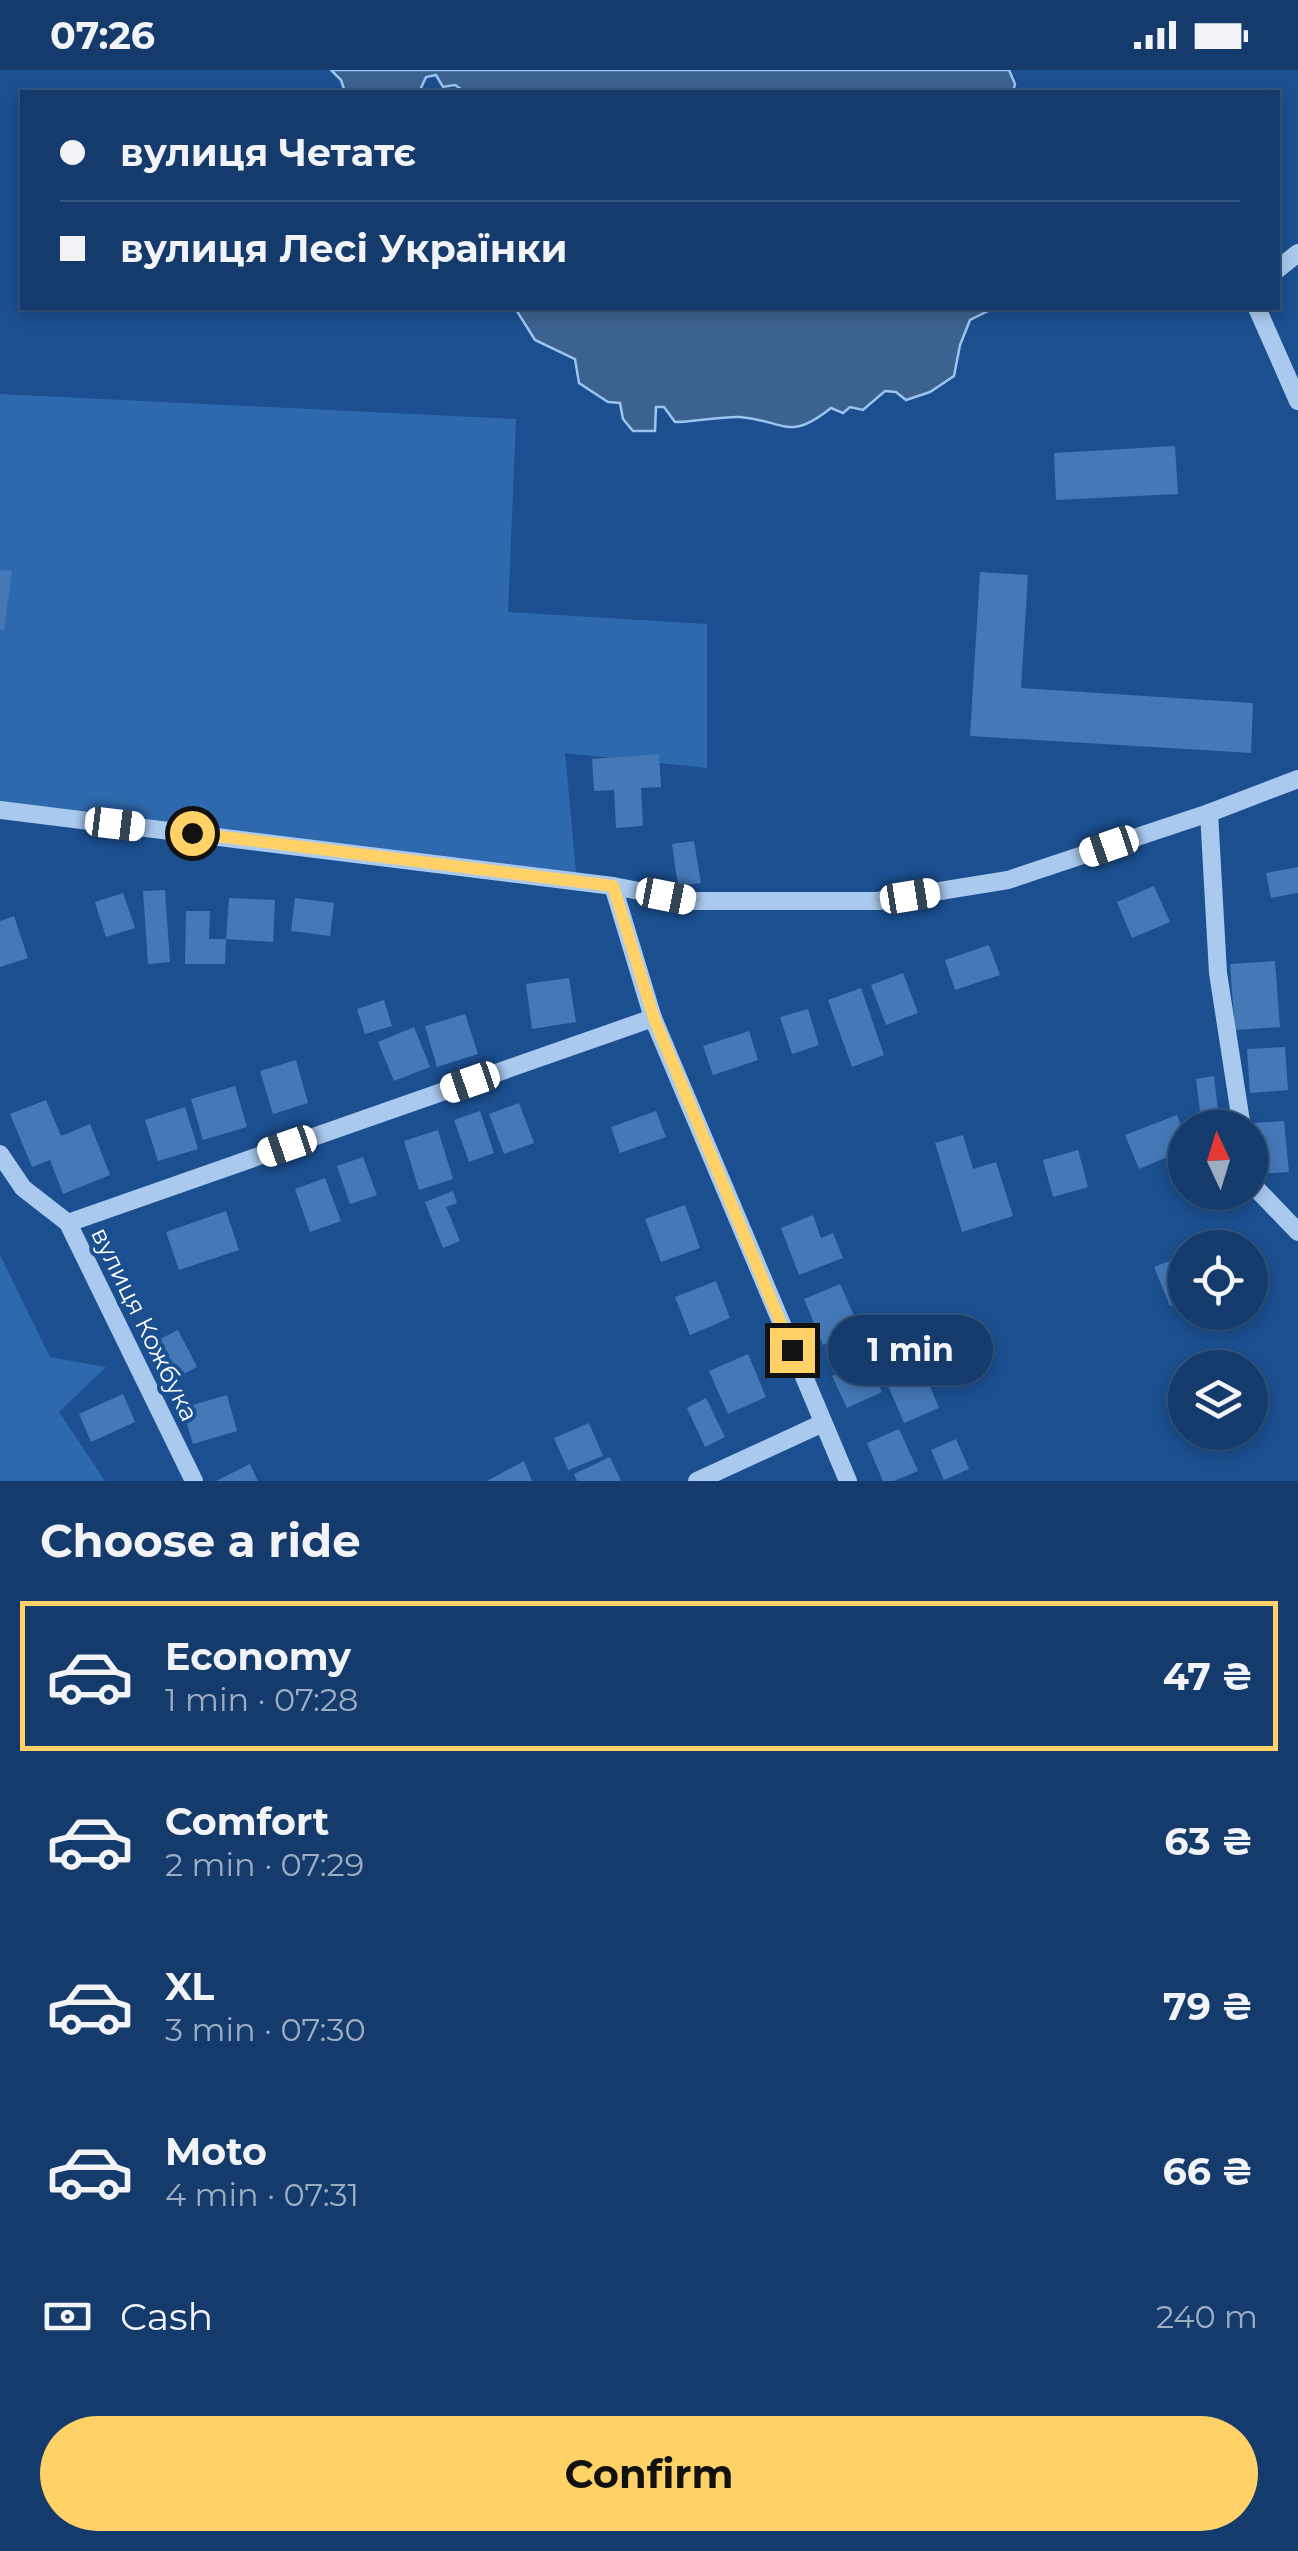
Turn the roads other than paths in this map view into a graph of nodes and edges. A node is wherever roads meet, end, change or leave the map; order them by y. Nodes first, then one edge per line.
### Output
1 (1258, 310) edge
2 (1298, 401) edge
3 (1298, 779) edge
4 (0, 810) edge
5 (1209, 814) junction
6 (613, 886) junction
7 (654, 1018) junction
8 (1239, 1110) edge
9 (0, 1154) edge
10 (1268, 1201) edge
11 (68, 1224) junction
12 (1298, 1232) edge
13 (823, 1423) junction
14 (194, 1481) edge
15 (697, 1481) edge
16 (848, 1481) edge

1 - 2 street
3 - 5 street
4 - 6 street
5 - 6 street
5 - 8 street
6 - 7 street
7 - 11 street
7 - 13 street
9 - 11 street, вулиця Кожбука
10 - 12 street
11 - 14 street, вулиця Кожбука
13 - 15 street
13 - 16 street

